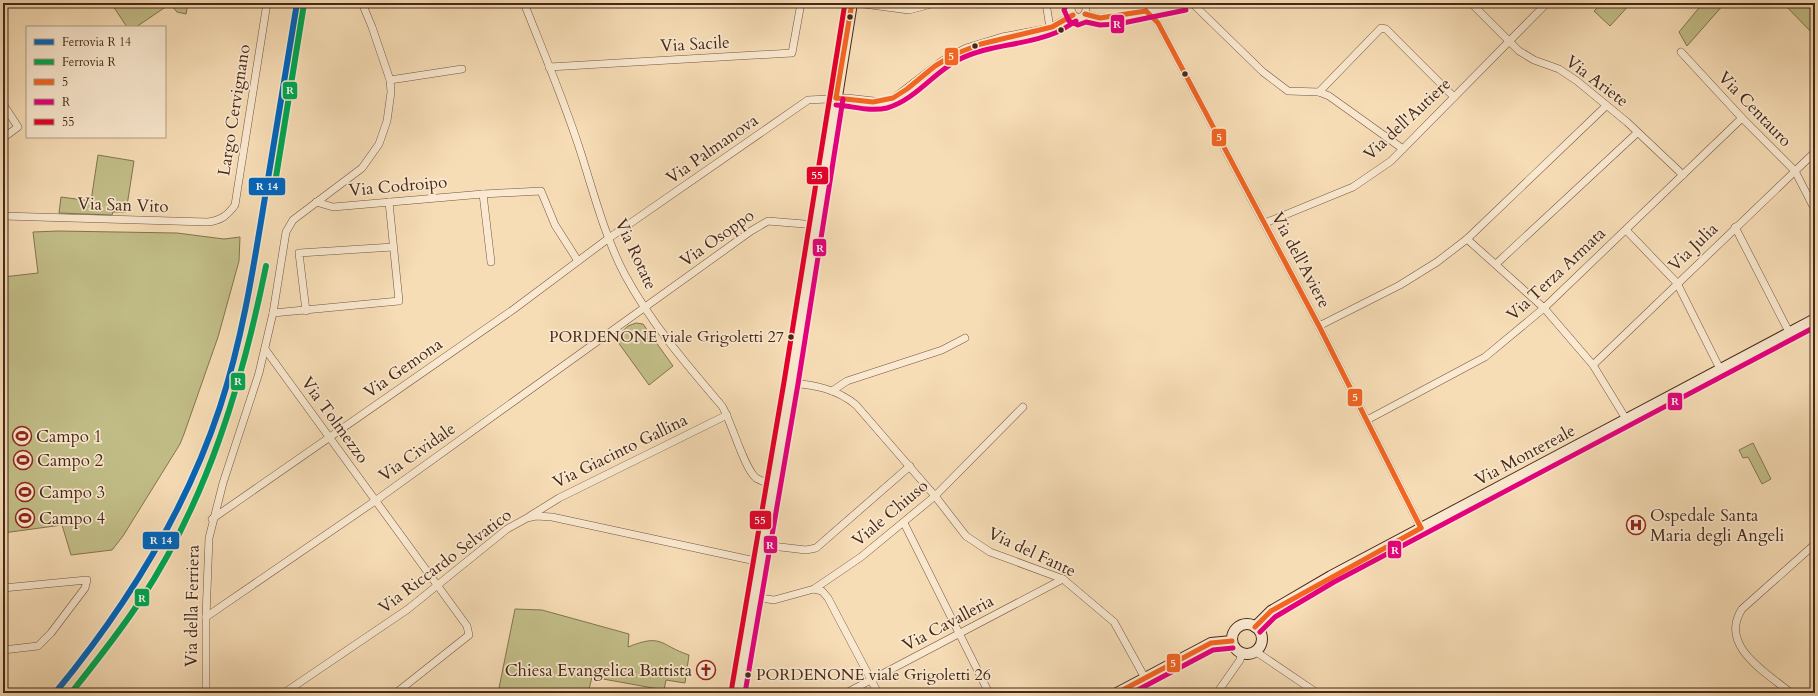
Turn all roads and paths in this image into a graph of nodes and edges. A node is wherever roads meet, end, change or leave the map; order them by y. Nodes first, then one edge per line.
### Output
1 (267, 3) edge
2 (362, 3) edge
3 (524, 3) edge
4 (801, 3) edge
5 (852, 3) edge
6 (856, 3) edge
7 (935, 3) edge
8 (1046, 3) edge
9 (1075, 3) edge
10 (1083, 3) edge
11 (1185, 3) edge
12 (1192, 3) edge
13 (1471, 3) edge
14 (1547, 3) edge
15 (1146, 10) junction
16 (1073, 14) junction
17 (1085, 14) junction
18 (1050, 28) junction
19 (1508, 42) junction
20 (1681, 52) dead end
21 (549, 67) junction
22 (462, 69) dead end
23 (390, 80) junction
24 (1319, 92) junction
25 (1454, 96) junction
26 (836, 98) junction
27 (3, 104) edge
28 (1606, 106) junction
29 (1742, 118) junction
30 (1638, 133) junction
31 (3, 138) edge
32 (1403, 149) junction
33 (1815, 152) edge
34 (1794, 171) junction
35 (1683, 175) junction
36 (483, 194) junction
37 (316, 202) junction
38 (389, 202) junction
39 (235, 205) joint
40 (1815, 210) edge
41 (3, 216) edge
42 (1265, 223) junction
43 (816, 224) junction
44 (1734, 227) junction
45 (1626, 230) junction
46 (610, 238) junction
47 (1467, 239) junction
48 (393, 247) junction
49 (578, 261) junction
50 (491, 262) dead end
51 (1496, 264) junction
52 (1677, 283) junction
53 (645, 308) junction
54 (1544, 308) junction
55 (306, 310) junction
56 (273, 313) junction
57 (1815, 319) edge
58 (1318, 326) junction
59 (1789, 332) junction
60 (965, 338) dead end
61 (265, 349) junction
62 (1593, 364) junction
63 (1720, 369) junction
64 (791, 383) junction
65 (832, 390) junction
66 (1023, 407) dead end
67 (728, 415) junction
68 (1626, 419) junction
69 (1367, 420) junction
70 (329, 438) junction
71 (910, 466) junction
72 (773, 486) junction
73 (935, 496) junction
74 (375, 500) junction
75 (527, 518) junction
76 (212, 519) junction
77 (904, 523) junction
78 (1421, 528) junction
79 (1815, 544) edge
80 (762, 545) junction
81 (760, 562) junction
82 (1063, 580) junction
83 (438, 585) junction
84 (3, 588) edge
85 (814, 589) junction
86 (753, 597) junction
87 (206, 617) junction
88 (1255, 627) junction
89 (960, 633) junction
90 (1232, 641) junction
91 (3, 650) edge
92 (1255, 651) junction
93 (1242, 653) junction
94 (1145, 678) junction
95 (871, 680) junction
96 (1314, 692) edge
97 (206, 693) edge
98 (284, 693) edge
99 (396, 693) edge
100 (738, 693) edge
101 (846, 693) edge
102 (878, 693) edge
103 (989, 693) edge
104 (1117, 693) edge
105 (1217, 693) edge
106 (1792, 693) edge

1 - 39 street, Largo Cervignano
2 - 23 street, Via della Ferriera
3 - 21 street, Via Rotate
4 - 21 street, Via Sacile
5 - 26 main road
6 - 7 street
8 - 18 street
9 - 16 street
10 - 17 street
11 - 15 street
12 - 24 street
13 - 19 street, Via Ariete
14 - 19 street, Via dell'Autiere
15 - 17 street
15 - 42 street, Via dell'Aviere
16 - 17 street
16 - 18 street
18 - 26 street, Via Palmanova
19 - 25 street, Via dell'Autiere
19 - 28 street, Via Ariete
20 - 29 street, Via Centauro
21 - 46 street, Via Rotate
22 - 23 street
23 - 37 street, Via della Ferriera
24 - 25 street
24 - 32 street
25 - 32 street, Via dell'Autiere
26 - 43 main road
26 - 46 street, Via Palmanova
27 - 31 street
28 - 30 street, Via Ariete
28 - 47 street
29 - 34 street, Via Centauro
29 - 35 street, Via Terza Armata
30 - 35 street, Via Ariete
30 - 51 street
32 - 42 street, Via dell'Autiere
33 - 34 street, Via Julia
34 - 40 street, Via Centauro
34 - 44 street, Via Julia
35 - 45 street, Via Terza Armata
36 - 38 street, Via Codroipo
36 - 49 street, Via Codroipo
36 - 50 street
37 - 38 street, Via Codroipo
37 - 56 street, Via della Ferriera
38 - 48 street
39 - 41 street, Via San Vito
42 - 58 street, Via dell'Aviere
43 - 53 street, Via Osoppo
43 - 64 main road
44 - 52 street, Via Julia
44 - 59 street
45 - 52 street
45 - 54 street, Via Terza Armata
46 - 49 street, Via Gemona
46 - 53 street, Via Rotate
47 - 51 street
47 - 58 street
48 - 55 street
48 - 55 street
49 - 70 street, Via Gemona
51 - 54 street
52 - 62 street, Via Julia
52 - 63 street
53 - 67 street, Via Rotate
53 - 74 street, Via Cividale
54 - 62 street
54 - 69 street, Via Terza Armata
55 - 56 street
56 - 61 street, Via della Ferriera
57 - 59 main road, Via Montereale
58 - 69 street, Via dell'Aviere
59 - 63 main road, Via Montereale
60 - 65 street
61 - 70 street, Via Tolmezzo
61 - 76 street, Via della Ferriera
62 - 68 street
63 - 68 main road, Via Montereale
64 - 65 street, Via del Fante
64 - 72 main road
65 - 71 street, Via del Fante
66 - 73 street, Viale Chiuso
67 - 72 street, Via Rotate
67 - 75 street, Via Giacinto Gallina
68 - 78 main road, Via Montereale
69 - 78 street, Via dell'Aviere
70 - 74 street, Via Tolmezzo
70 - 76 street, Via Gemona
71 - 73 street, Via del Fante
71 - 80 street
72 - 80 main road
73 - 77 street, Viale Chiuso
73 - 82 street, Via del Fante
74 - 83 street, Via Tolmezzo
74 - 87 street, Via Cividale
75 - 81 street, Via Riccardo Selvatico
75 - 83 street, Via Riccardo Selvatico
76 - 87 street, Via della Ferriera
77 - 85 street, Viale Chiuso
77 - 89 street
78 - 88 main road, Via Montereale
79 - 106 street
80 - 81 main road
81 - 86 main road
82 - 89 street, Via Cavalleria
82 - 94 street, Via del Fante
83 - 98 street, Via Riccardo Selvatico
83 - 99 street, Via Tolmezzo
84 - 91 street
85 - 86 street, Viale Chiuso
85 - 95 street
86 - 100 main road
87 - 97 street, Via della Ferriera
88 - 90 main road
88 - 92 main road
89 - 95 street, Via Cavalleria
89 - 103 street
90 - 93 main road
90 - 94 main road
92 - 93 main road
92 - 96 street
93 - 105 street
94 - 104 main road
95 - 101 street, Via Cavalleria
95 - 102 street

